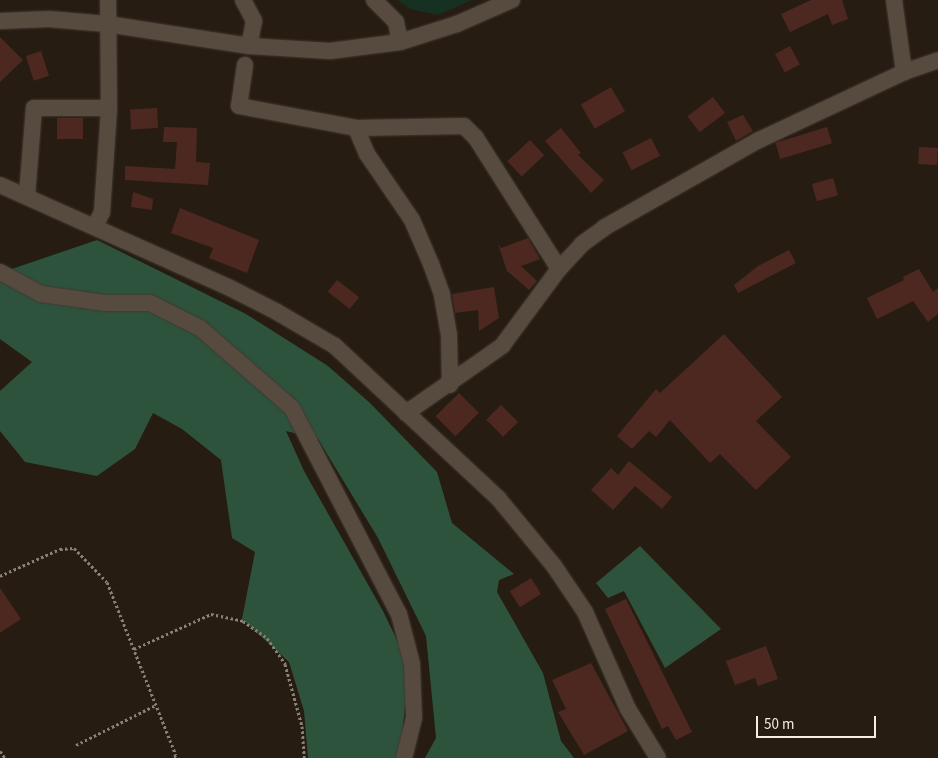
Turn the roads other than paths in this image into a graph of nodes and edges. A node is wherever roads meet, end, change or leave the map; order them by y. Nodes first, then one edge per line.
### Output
1 (108, 0) edge
2 (242, 0) edge
3 (374, 0) edge
4 (512, 0) edge
5 (894, 0) edge
6 (0, 21) edge
7 (107, 24) junction
8 (400, 42) junction
9 (249, 46) junction
10 (938, 60) edge
11 (245, 65) dead end
12 (904, 72) junction
13 (109, 108) junction
14 (356, 128) junction
15 (0, 185) edge
16 (27, 196) junction
17 (95, 226) junction
18 (559, 269) junction
19 (0, 272) edge
20 (450, 385) junction
21 (406, 413) junction
22 (404, 758) edge
23 (658, 758) edge

1 - 7 street
2 - 9 street
3 - 8 street
4 - 8 street
5 - 12 street
6 - 7 street
7 - 9 street
7 - 13 street
8 - 9 street
10 - 12 street
11 - 14 street
12 - 18 street
13 - 16 street
13 - 17 street
14 - 18 street
14 - 20 street
15 - 16 street
16 - 17 street
17 - 21 street
18 - 20 street
19 - 22 street
20 - 21 street
21 - 23 street

